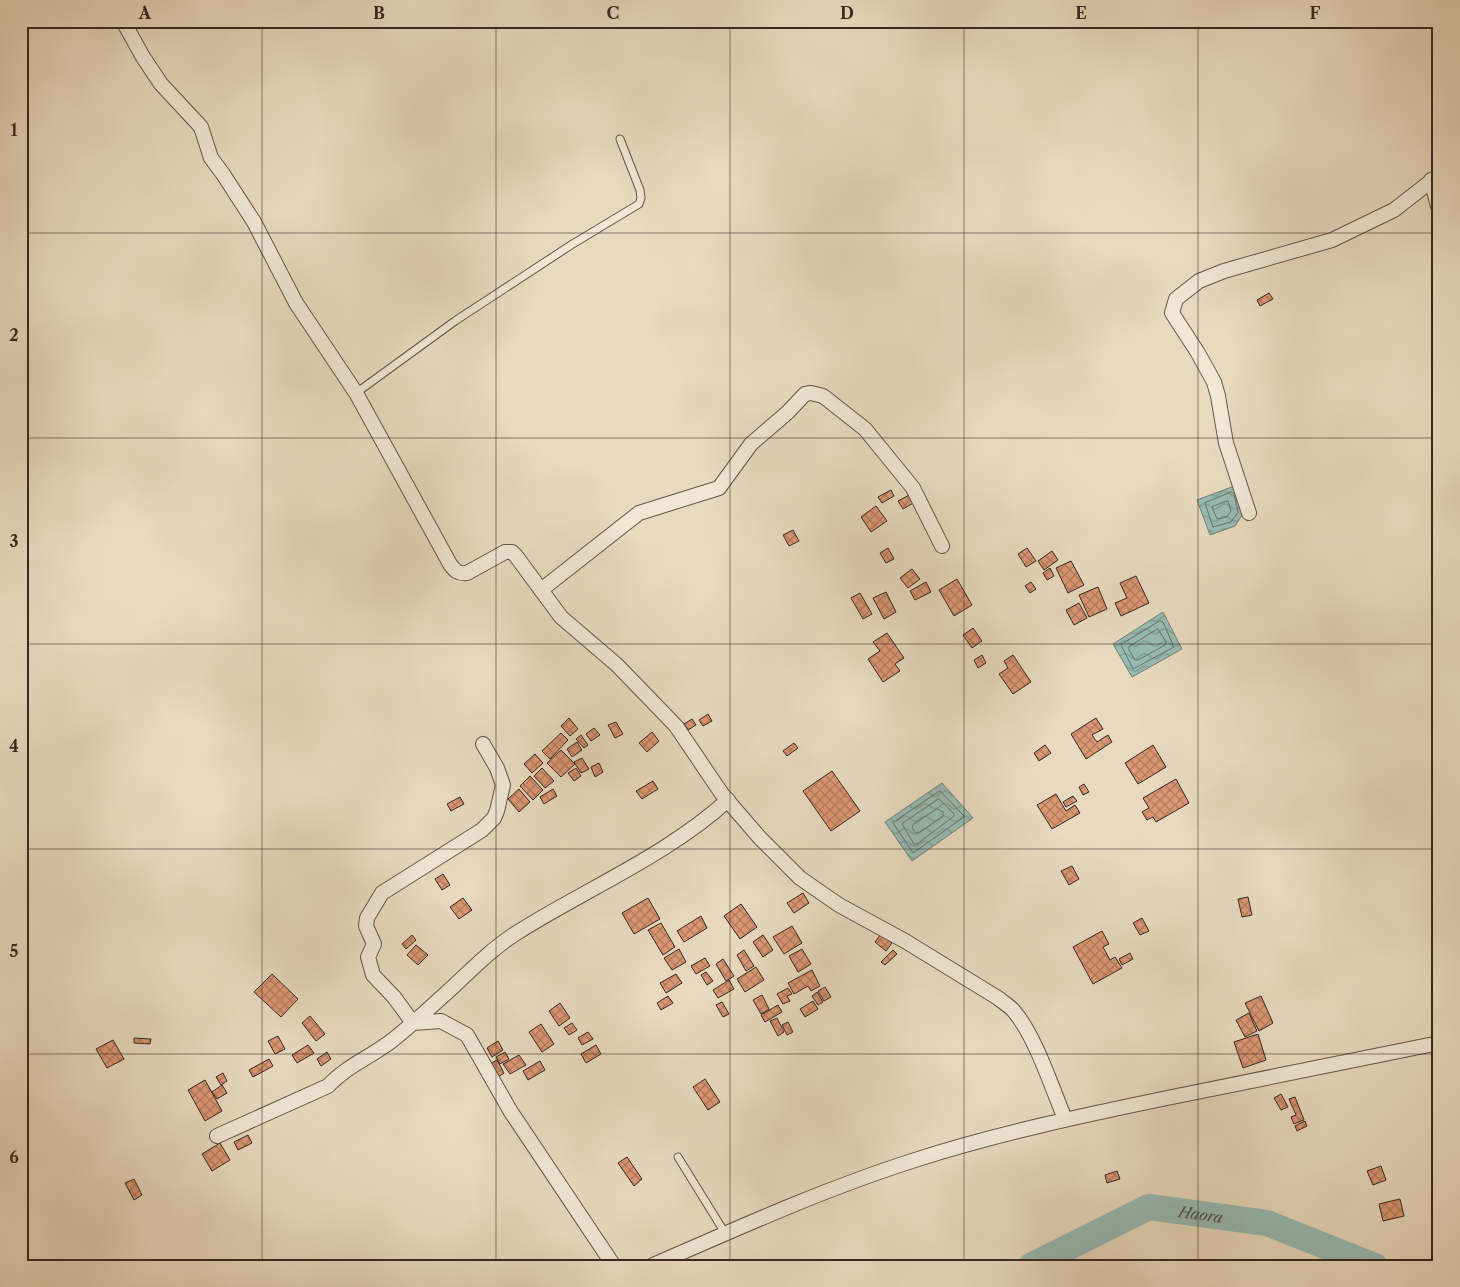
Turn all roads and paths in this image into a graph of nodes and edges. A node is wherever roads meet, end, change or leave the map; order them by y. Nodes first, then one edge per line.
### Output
1 (123, 21) edge
2 (620, 139) dead end
3 (1435, 178) edge
4 (1439, 210) edge
5 (356, 393) junction
6 (1249, 513) dead end
7 (942, 546) dead end
8 (542, 590) junction
9 (483, 744) dead end
10 (728, 800) junction
11 (413, 1024) junction
12 (1439, 1043) edge
13 (1065, 1119) junction
14 (217, 1136) dead end
15 (678, 1157) dead end
16 (724, 1233) junction
17 (614, 1266) edge
18 (651, 1266) edge

1 - 5 street
2 - 5 lane
3 - 4 street
3 - 6 street
5 - 8 street
7 - 8 street
8 - 10 street
9 - 11 street
10 - 11 street
10 - 13 street
11 - 14 street
11 - 17 street
12 - 13 street
13 - 16 street
15 - 16 lane
16 - 18 street

